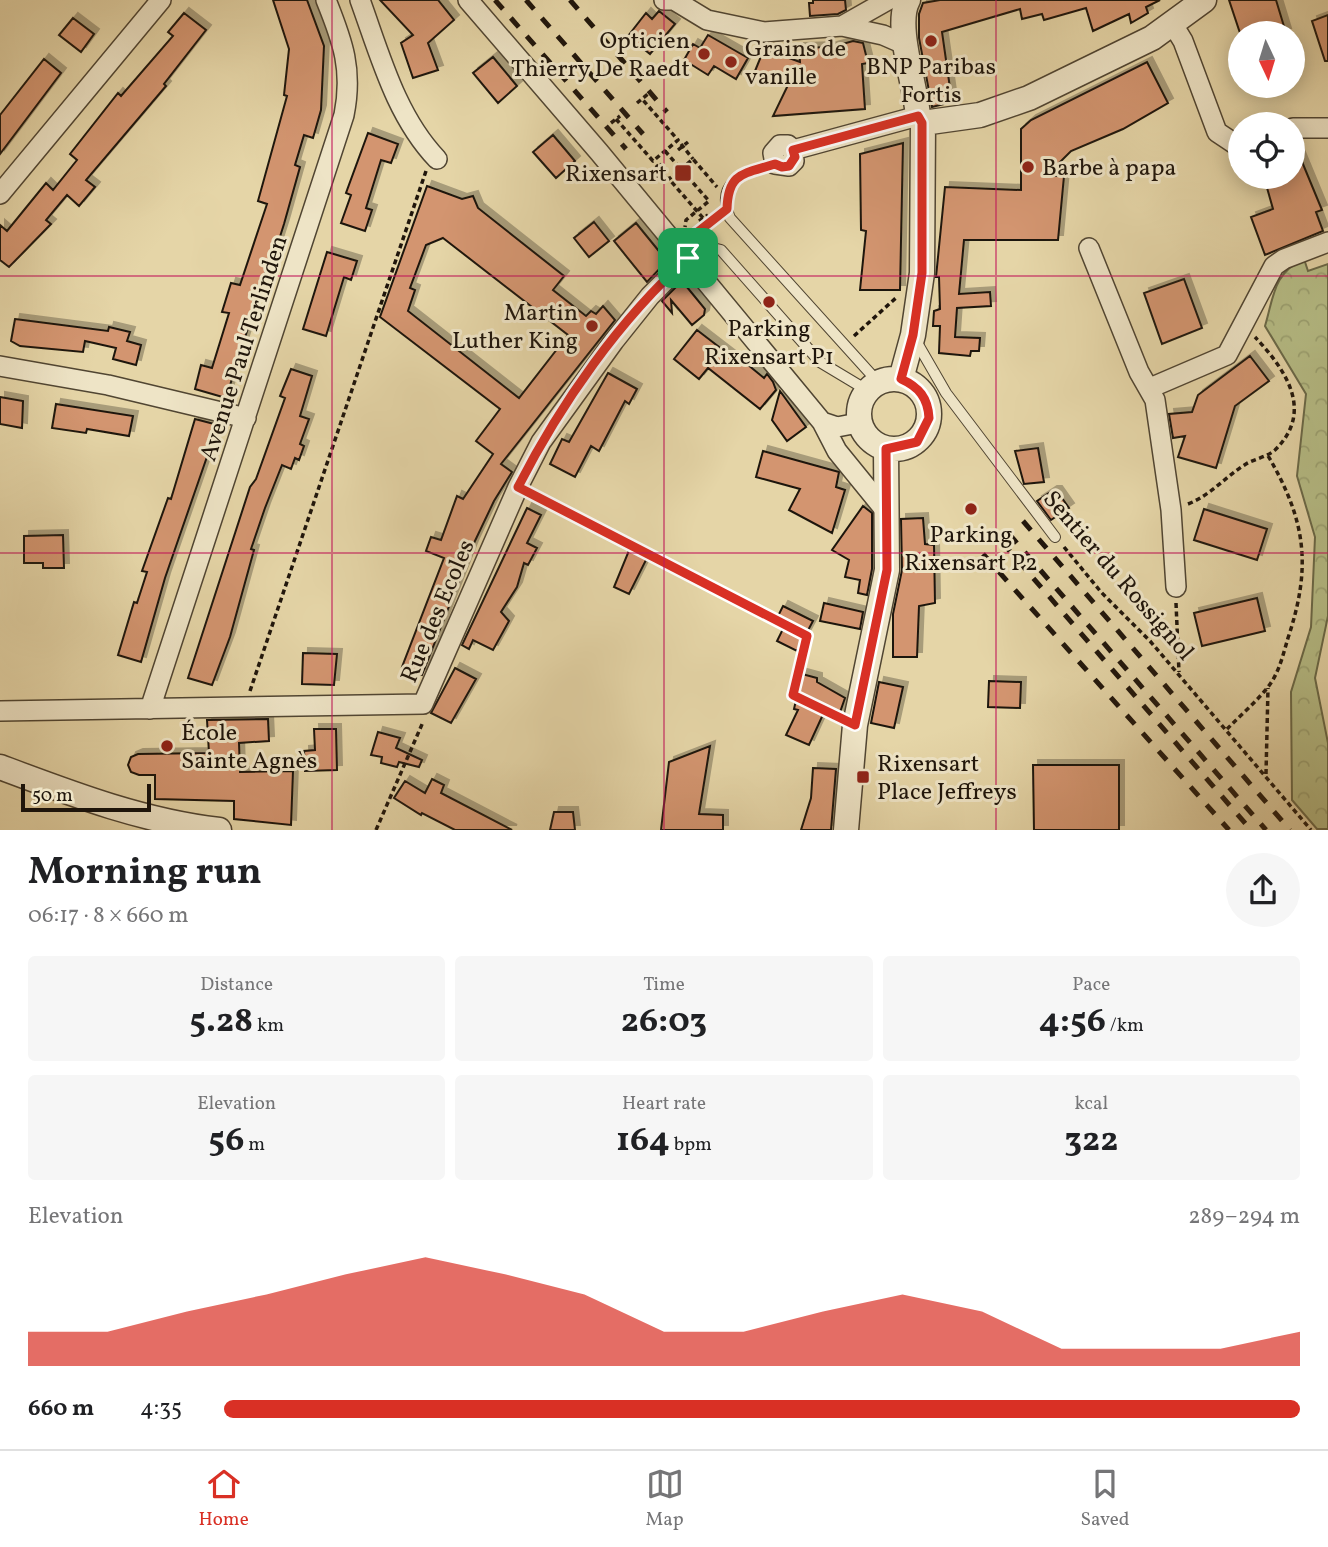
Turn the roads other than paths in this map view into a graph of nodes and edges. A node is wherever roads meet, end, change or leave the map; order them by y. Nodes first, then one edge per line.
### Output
1 (161, 0) edge
2 (326, 0) edge
3 (360, 0) edge
4 (468, 0) edge
5 (664, 0) edge
6 (674, 0) edge
7 (1203, 0) edge
8 (899, 2) edge
9 (1172, 23) junction
10 (842, 26) junction
11 (906, 45) junction
12 (920, 120) junction
13 (1305, 128) edge
14 (1328, 128) edge
15 (1228, 139) edge
16 (434, 156) road end
17 (775, 164) joint
18 (0, 194) edge
19 (1328, 242) edge
20 (1089, 248) dead end
21 (688, 258) junction
22 (913, 335) junction
23 (0, 366) edge
24 (882, 385) junction
25 (1150, 388) junction
26 (246, 418) junction
27 (822, 422) junction
28 (858, 423) junction
29 (886, 449) junction
30 (886, 510) junction
31 (1055, 537) road end
32 (1176, 587) road end
33 (150, 709) junction
34 (0, 711) edge
35 (0, 767) edge
36 (219, 830) edge
37 (846, 830) edge

1 - 18 street
2 - 26 street, Avenue Paul Terlinden
3 - 16 street
4 - 21 street
5 - 6 street
6 - 10 street
7 - 9 street
8 - 10 street
8 - 11 street
9 - 12 street
9 - 15 street
10 - 11 street
11 - 12 street
12 - 17 street
12 - 22 street
13 - 14 street
17 - 24 lane
19 - 25 street
20 - 25 street
21 - 24 lane
21 - 27 street
21 - 33 street, Rue des Ecoles
22 - 24 street
22 - 31 lane, Sentier du Rossignol
23 - 26 street
24 - 28 street
24 - 29 street
25 - 32 street
26 - 33 street, Avenue Paul Terlinden
27 - 28 street
27 - 30 street
28 - 29 street
29 - 30 street
30 - 37 street
33 - 34 street, Rue des Ecoles
35 - 36 street

